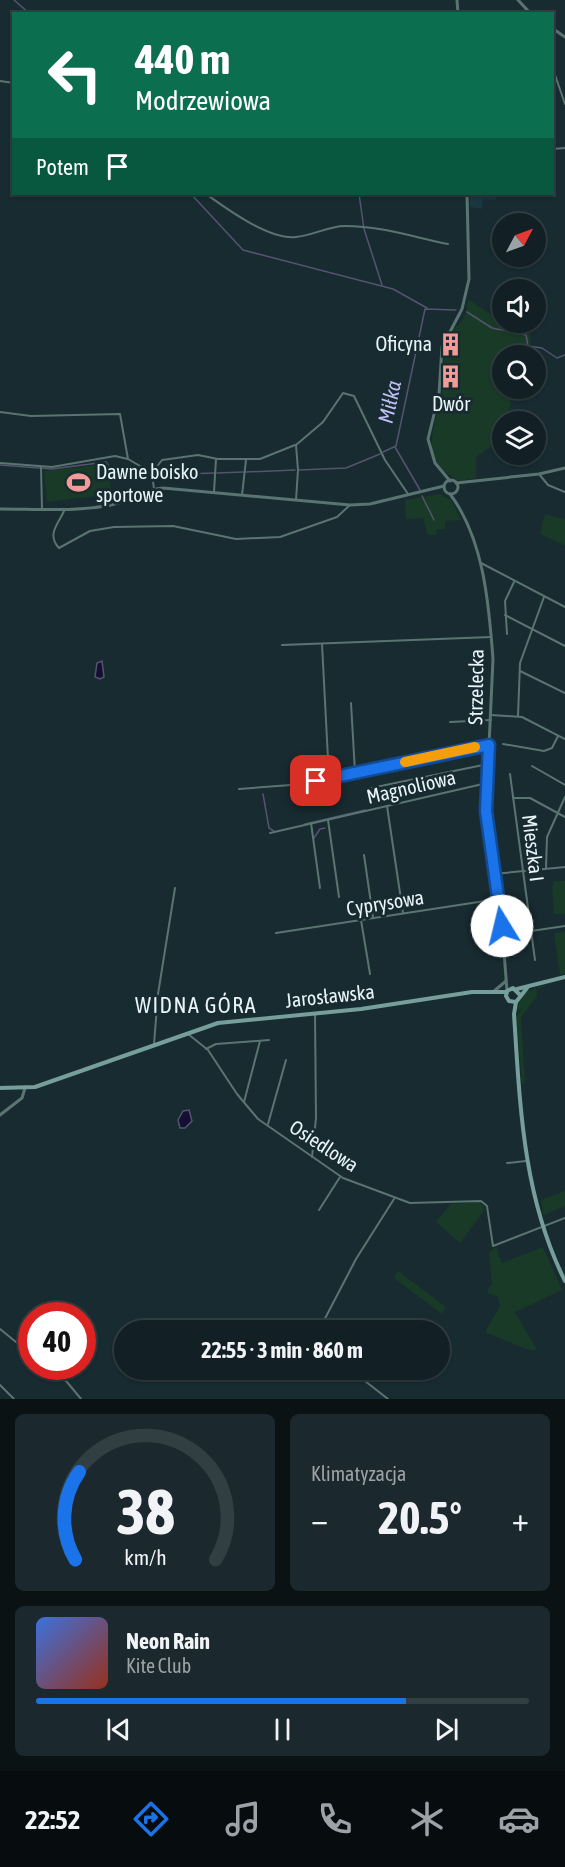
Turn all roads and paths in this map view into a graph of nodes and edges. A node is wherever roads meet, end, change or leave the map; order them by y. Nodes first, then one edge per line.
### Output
1 (518, 0) edge
2 (529, 12) edge
3 (554, 72) edge
4 (565, 104) edge
5 (208, 195) edge
6 (467, 195) edge
7 (448, 244) dead end
8 (0, 412) edge
9 (296, 445) junction
10 (128, 459) junction
11 (216, 459) junction
12 (246, 460) junction
13 (0, 463) edge
14 (41, 468) junction
15 (565, 468) edge
16 (440, 471) junction
17 (152, 473) junction
18 (540, 474) junction
19 (450, 481) junction
20 (456, 483) junction
21 (471, 483) junction
22 (444, 485) junction
23 (154, 489) junction
24 (429, 491) junction
25 (445, 491) junction
26 (456, 491) junction
27 (565, 492) edge
28 (214, 493) junction
29 (450, 494) junction
30 (242, 495) junction
31 (409, 495) junction
32 (296, 500) junction
33 (350, 505) junction
34 (64, 508) junction
35 (459, 508) junction
36 (0, 509) edge
37 (42, 509) junction
38 (481, 563) junction
39 (489, 569) junction
40 (482, 575) junction
41 (514, 582) junction
42 (544, 597) junction
43 (565, 608) edge
44 (505, 615) junction
45 (532, 629) junction
46 (507, 634) dead end
47 (491, 637) junction
48 (322, 644) junction
49 (282, 645) dead end
50 (565, 646) edge
51 (520, 671) junction
52 (565, 692) edge
53 (351, 703) dead end
54 (491, 715) junction
55 (518, 716) junction
56 (491, 720) junction
57 (450, 722) dead end
58 (558, 735) junction
59 (565, 739) edge
60 (503, 744) dead end
61 (489, 745) junction
62 (488, 764) junction
63 (532, 766) dead end
64 (355, 772) junction
65 (510, 774) dead end
66 (329, 778) junction
67 (488, 783) junction
68 (565, 784) edge
69 (371, 788) dead end
70 (239, 789) dead end
71 (565, 797) edge
72 (513, 798) junction
73 (387, 806) junction
74 (557, 813) junction
75 (565, 817) edge
76 (328, 820) junction
77 (310, 823) junction
78 (270, 833) dead end
79 (364, 855) dead end
80 (565, 867) edge
81 (546, 868) junction
82 (523, 871) junction
83 (494, 874) junction
84 (175, 888) dead end
85 (320, 888) dead end
86 (339, 897) dead end
87 (498, 899) junction
88 (403, 914) junction
89 (374, 918) junction
90 (361, 920) junction
91 (565, 926) edge
92 (531, 931) junction
93 (276, 933) dead end
94 (535, 960) dead end
95 (370, 974) dead end
96 (565, 977) edge
97 (507, 979) junction
98 (527, 988) junction
99 (515, 989) junction
100 (507, 991) junction
101 (493, 993) junction
102 (520, 995) junction
103 (508, 1000) junction
104 (516, 1002) junction
105 (514, 1012) junction
106 (315, 1014) junction
107 (187, 1032) junction
108 (269, 1040) dead end
109 (260, 1041) junction
110 (154, 1044) junction
111 (206, 1049) junction
112 (286, 1060) dead end
113 (0, 1088) edge
114 (25, 1088) junction
115 (243, 1102) junction
116 (0, 1115) edge
117 (268, 1125) junction
118 (312, 1157) junction
119 (526, 1161) junction
120 (507, 1163) dead end
121 (340, 1177) junction
122 (394, 1199) junction
123 (319, 1210) dead end
124 (565, 1218) edge
125 (543, 1227) junction
126 (565, 1281) edge
127 (324, 1320) edge
128 (0, 1329) edge
129 (18, 1344) edge
130 (64, 1380) edge
131 (364, 1380) edge
132 (0, 1385) edge
133 (14, 1399) edge
134 (81, 1399) edge
135 (388, 1399) edge

1 - 2 street
3 - 4 street
5 - 7 street
6 - 16 street
8 - 10 street
9 - 12 street
9 - 31 street
9 - 32 street
10 - 14 street
10 - 17 street
11 - 12 street
11 - 17 street
11 - 28 street
12 - 30 street
13 - 14 street
14 - 37 street
15 - 18 street
16 - 19 street
16 - 22 street
17 - 23 street
18 - 21 street
18 - 27 street
19 - 20 street
19 - 22 street
20 - 21 street
20 - 26 street
21 - 26 street
22 - 24 street
22 - 25 street
23 - 28 street
23 - 34 street
24 - 25 street
24 - 31 street
25 - 29 street
26 - 29 street
26 - 35 street, Strzelecka
28 - 30 street
29 - 35 street, Strzelecka
30 - 32 street
31 - 33 street
32 - 33 street
33 - 34 street
34 - 37 street
35 - 38 street, Strzelecka
36 - 37 street
38 - 39 street
38 - 40 street, Strzelecka
39 - 40 street
39 - 41 street
40 - 47 street, Strzelecka
41 - 42 street
41 - 44 street
42 - 43 street
42 - 45 street
44 - 45 street
44 - 46 street
45 - 50 street
45 - 51 street
47 - 48 street
47 - 54 street, Strzelecka
48 - 49 street
48 - 66 street
51 - 52 street
51 - 55 street
53 - 64 street
54 - 55 street
54 - 56 street, Strzelecka
55 - 58 street
56 - 57 street
56 - 61 street, Strzelecka
58 - 59 street
58 - 60 street
61 - 62 street, Strzelecka
61 - 64 street
62 - 67 street, Strzelecka
62 - 69 street
63 - 68 street
64 - 66 street
65 - 72 street, Mieszka I
66 - 70 street
67 - 73 street, Magnoliowa
67 - 83 street, Strzelecka
71 - 74 street
72 - 74 street
72 - 82 street, Mieszka I
73 - 76 street, Magnoliowa
73 - 88 street
74 - 75 street
74 - 81 street
76 - 77 street, Magnoliowa
76 - 86 street
77 - 78 street, Magnoliowa
77 - 85 street
79 - 89 street
80 - 81 street
81 - 82 street
82 - 83 street
82 - 92 street, Mieszka I
83 - 87 street, Strzelecka
84 - 110 street
87 - 88 street, Cyprysowa
87 - 97 street, Strzelecka
88 - 89 street, Cyprysowa
89 - 90 street, Cyprysowa
90 - 93 street, Cyprysowa
90 - 95 street
91 - 92 street
92 - 94 street, Mieszka I
96 - 98 main road
97 - 99 street, Strzelecka
97 - 100 street, Strzelecka
97 - 101 street
98 - 99 main road
98 - 102 main road
99 - 100 main road
99 - 102 main road
100 - 101 main road, Jarosławska
100 - 103 main road
101 - 103 main road, Jarosławska
101 - 106 main road, Jarosławska
102 - 104 main road
103 - 104 main road
103 - 105 main road
104 - 105 main road
105 - 119 main road
106 - 107 main road, Jarosławska
106 - 118 street
107 - 110 main road, Jarosławska
107 - 111 street, Osiedlowa
108 - 109 street
109 - 111 street
109 - 115 street
110 - 114 main road, Jarosławska
111 - 115 street, Osiedlowa
112 - 117 street
113 - 114 main road, Jarosławska
114 - 116 street
115 - 117 street, Osiedlowa
117 - 118 street, Osiedlowa
118 - 121 street, Osiedlowa
119 - 120 street
119 - 125 main road
121 - 122 street, Osiedlowa
121 - 123 street
122 - 125 street, Osiedlowa
122 - 127 street
124 - 125 street
125 - 126 main road
128 - 129 street
130 - 134 street
131 - 135 street
132 - 133 street

